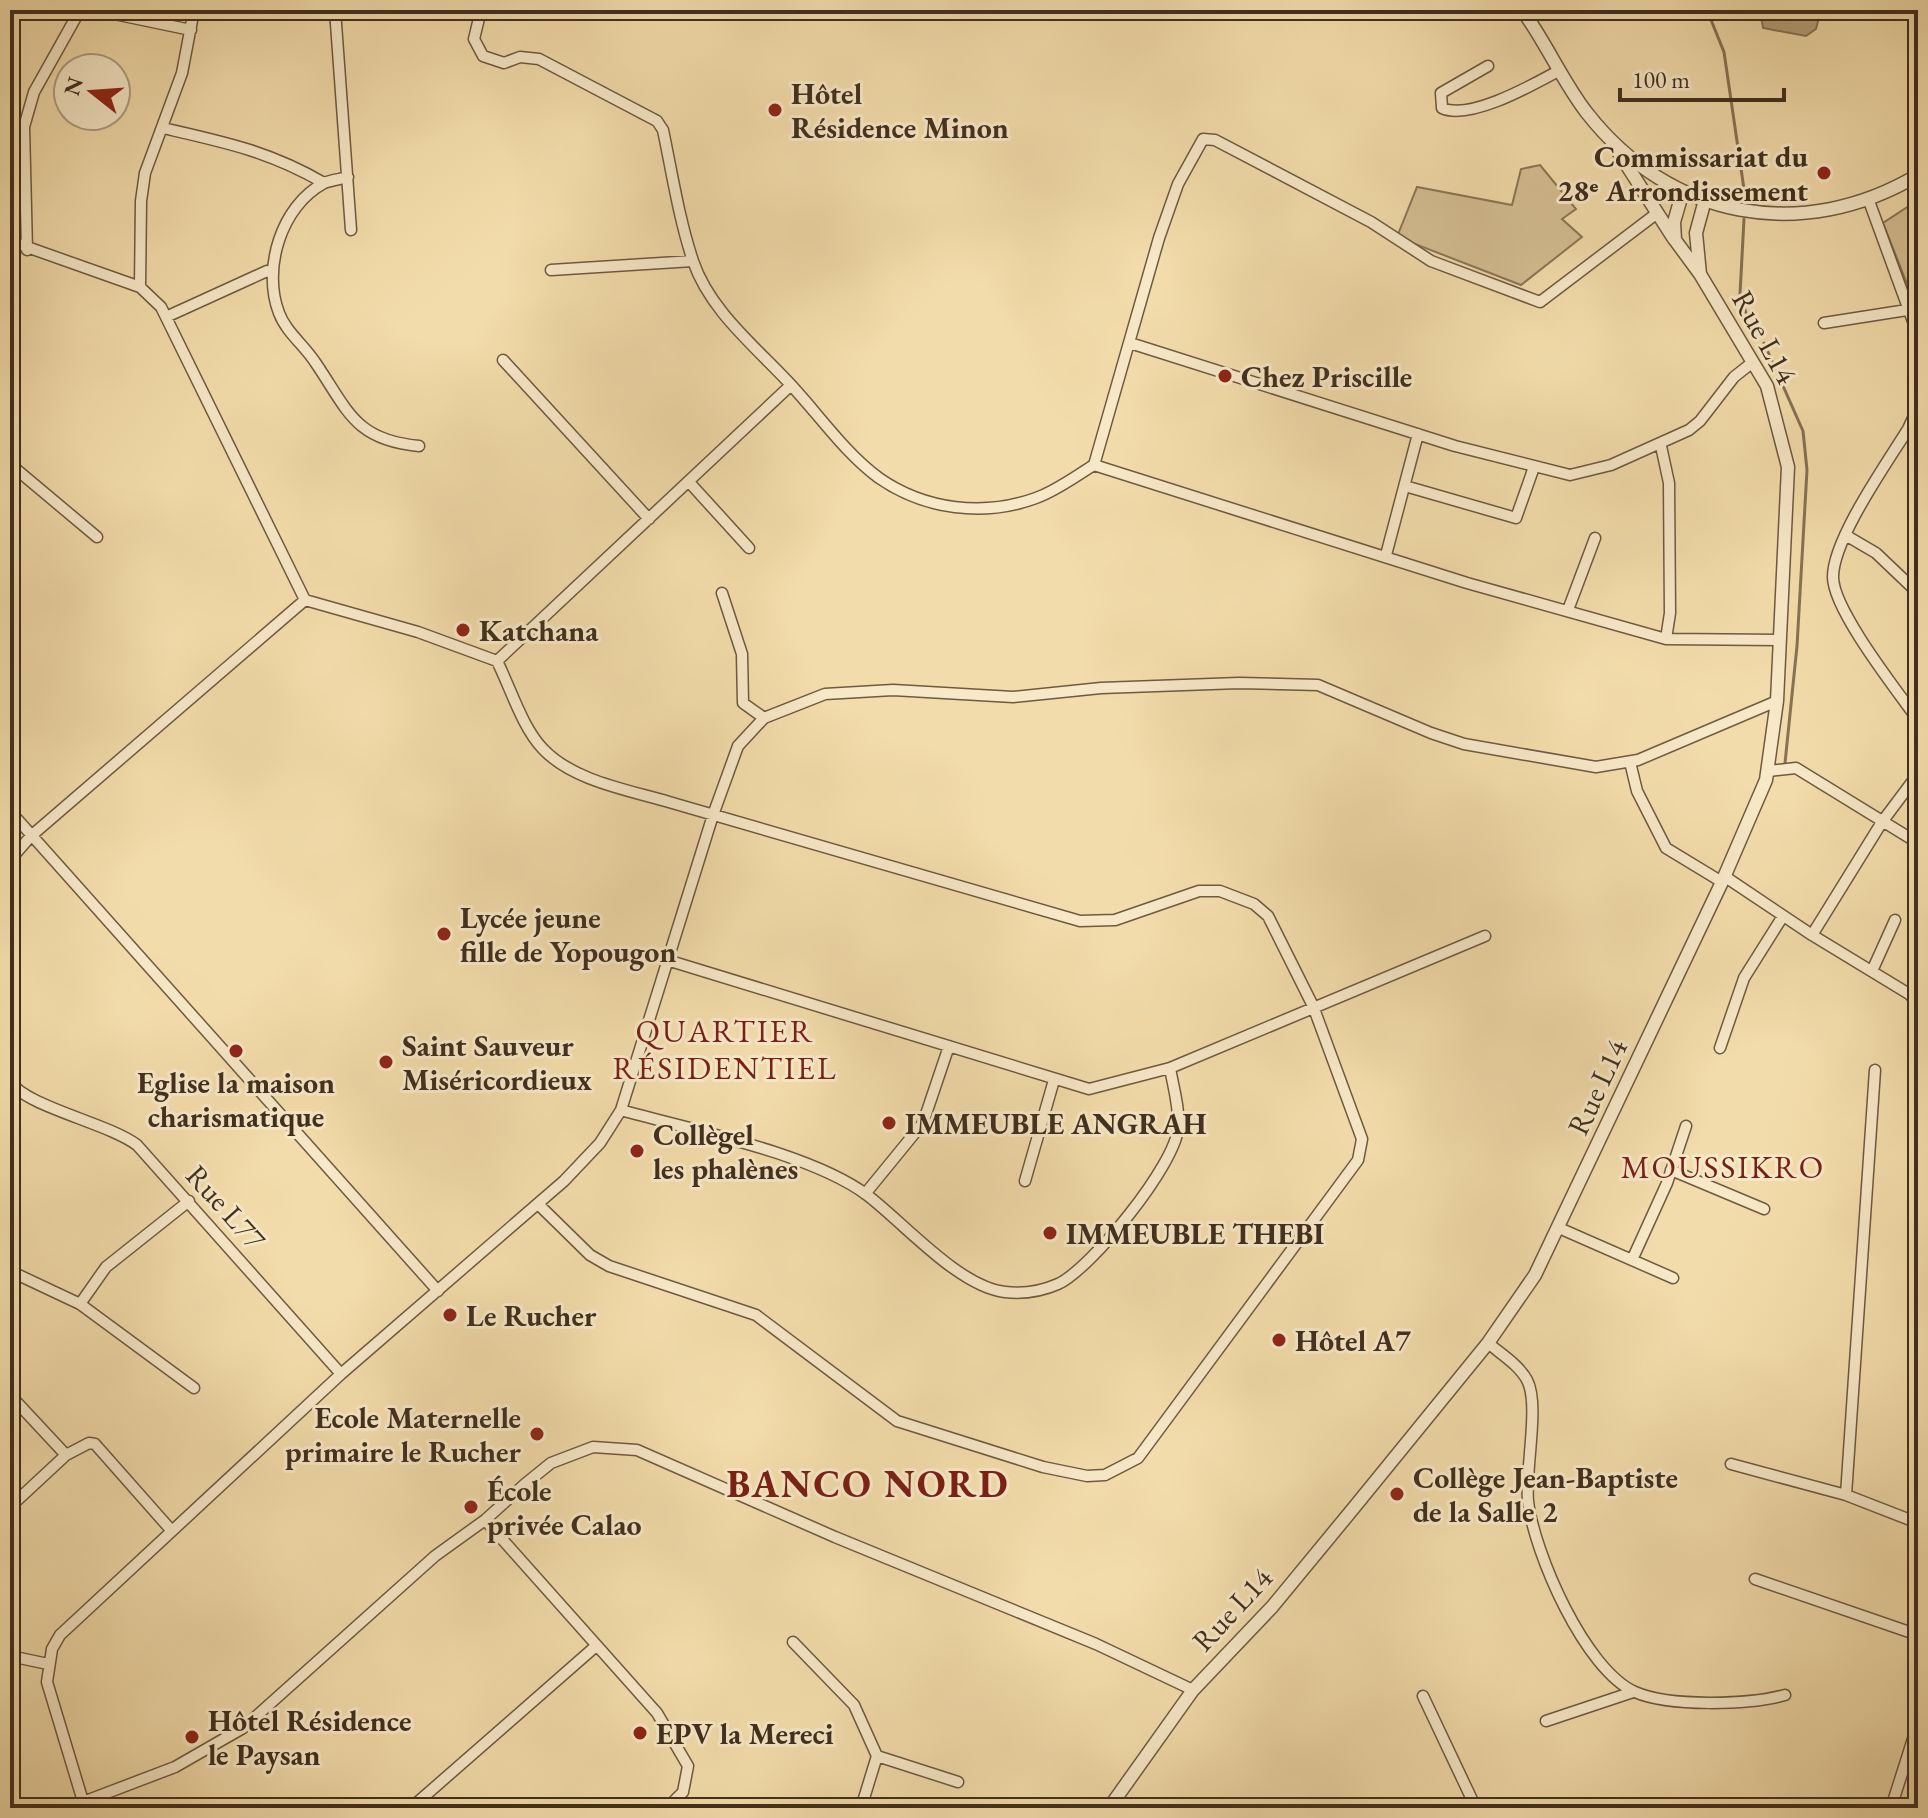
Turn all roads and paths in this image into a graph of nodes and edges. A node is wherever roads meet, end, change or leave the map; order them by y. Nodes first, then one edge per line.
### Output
1 (80, 10) edge
2 (95, 10) edge
3 (194, 10) edge
4 (335, 10) edge
5 (481, 10) edge
6 (1522, 10) edge
7 (191, 30) junction
8 (1488, 66) dead end
9 (1560, 70) junction
10 (163, 128) junction
11 (1612, 140) junction
12 (1918, 175) edge
13 (348, 177) junction
14 (324, 183) junction
15 (1683, 191) junction
16 (1705, 200) junction
17 (1869, 201) junction
18 (1656, 214) junction
19 (351, 230) dead end
20 (1675, 240) junction
21 (10, 241) edge
22 (27, 250) junction
23 (10, 251) edge
24 (693, 261) junction
25 (551, 270) dead end
26 (271, 273) junction
27 (1700, 274) junction
28 (140, 287) junction
29 (1907, 310) junction
30 (166, 317) junction
31 (1824, 323) dead end
32 (1918, 335) edge
33 (1130, 343) junction
34 (503, 360) dead end
35 (1753, 362) junction
36 (791, 385) junction
37 (1918, 407) edge
38 (1913, 431) edge
39 (1418, 434) junction
40 (419, 446) dead end
41 (1661, 446) junction
42 (10, 464) edge
43 (1094, 465) junction
44 (1534, 467) junction
45 (689, 482) junction
46 (1405, 486) junction
47 (649, 519) junction
48 (1847, 536) junction
49 (97, 537) dead end
50 (1595, 538) dead end
51 (749, 548) dead end
52 (1386, 555) junction
53 (722, 593) dead end
54 (1918, 593) edge
55 (305, 600) junction
56 (1568, 610) junction
57 (1666, 639) junction
58 (1780, 640) junction
59 (497, 661) junction
60 (1777, 701) junction
61 (764, 718) junction
62 (1918, 720) edge
63 (1630, 762) junction
64 (1768, 771) junction
65 (1918, 774) edge
66 (10, 811) edge
67 (713, 815) junction
68 (1882, 822) junction
69 (31, 836) junction
70 (1918, 843) edge
71 (10, 860) edge
72 (1723, 879) junction
73 (1783, 916) junction
74 (1895, 920) dead end
75 (1812, 935) junction
76 (1485, 936) dead end
77 (667, 960) junction
78 (1872, 971) junction
79 (1918, 1003) edge
80 (1313, 1006) junction
81 (949, 1046) junction
82 (1720, 1048) dead end
83 (1170, 1068) junction
84 (1875, 1070) dead end
85 (1054, 1080) junction
86 (10, 1081) edge
87 (621, 1110) junction
88 (1686, 1126) dead end
89 (1671, 1170) junction
90 (1025, 1181) dead end
91 (865, 1194) junction
92 (189, 1201) junction
93 (538, 1204) junction
94 (1764, 1209) dead end
95 (1559, 1228) junction
96 (1632, 1260) junction
97 (10, 1271) edge
98 (1673, 1278) dead end
99 (438, 1291) junction
100 (80, 1304) junction
101 (1488, 1343) junction
102 (341, 1374) junction
103 (194, 1388) dead end
104 (10, 1395) edge
105 (66, 1455) junction
106 (1731, 1464) dead end
107 (1846, 1495) junction
108 (10, 1507) edge
109 (485, 1520) junction
110 (1918, 1523) edge
111 (171, 1530) junction
112 (1755, 1579) dead end
113 (1918, 1635) edge
114 (793, 1642) dead end
115 (596, 1646) junction
116 (10, 1656) edge
117 (48, 1664) junction
118 (1193, 1690) junction
119 (1633, 1692) junction
120 (1785, 1695) dead end
121 (1423, 1696) dead end
122 (1546, 1721) dead end
123 (1918, 1723) edge
124 (877, 1756) junction
125 (958, 1782) dead end
126 (84, 1805) edge
127 (411, 1808) edge
128 (667, 1808) edge
129 (861, 1808) edge
130 (1109, 1808) edge
131 (1476, 1808) edge
132 (1891, 1808) edge

1 - 22 street
2 - 7 street
3 - 7 street
4 - 13 street
5 - 24 street
6 - 9 street
7 - 10 street
8 - 9 street
9 - 11 street
10 - 14 street
10 - 28 street
11 - 15 street
11 - 18 street, Rue L14
12 - 17 street
13 - 14 street
13 - 19 street
14 - 26 street
15 - 16 street
15 - 20 street
16 - 17 street
16 - 27 street, Rue L14
17 - 29 street
18 - 20 street, Rue L14
18 - 33 street
20 - 27 street, Rue L14
21 - 22 street
22 - 23 street
22 - 28 street
24 - 25 street
24 - 36 street
26 - 30 street
26 - 40 street
27 - 35 street, Rue L14
28 - 30 street
29 - 31 street
29 - 32 street
30 - 55 street
33 - 39 street
33 - 43 street
34 - 47 street
35 - 41 street
35 - 58 street, Rue L14
36 - 43 street
36 - 45 street
37 - 38 street
38 - 48 street
39 - 44 street
39 - 46 street
41 - 44 street
41 - 57 street
42 - 49 street
43 - 52 street
44 - 46 street
45 - 47 street
45 - 51 street
46 - 52 street
47 - 59 street
48 - 54 street
48 - 62 street
50 - 56 street
52 - 56 street
53 - 61 street
55 - 59 street
55 - 69 street
56 - 57 street
57 - 58 street
58 - 60 street, Rue L14
59 - 67 street
60 - 63 street
60 - 64 street, Rue L14
61 - 63 street
61 - 67 street
63 - 72 street
64 - 68 street
64 - 72 street, Rue L14
65 - 68 street
66 - 69 street
67 - 77 street
67 - 80 street
68 - 70 street
68 - 75 street
69 - 71 street
69 - 99 street
72 - 73 street
72 - 95 street, Rue L14
73 - 75 street
73 - 82 street
74 - 78 street
75 - 78 street
76 - 80 street
77 - 81 street
77 - 87 street
78 - 79 street
80 - 83 street
80 - 93 street
81 - 85 street
81 - 91 street
83 - 85 street
83 - 91 street
84 - 107 street
85 - 90 street
86 - 92 street, Rue L77
87 - 91 street
87 - 93 street
88 - 89 street
89 - 94 street
89 - 96 street
92 - 100 street
92 - 102 street, Rue L77
93 - 99 street
95 - 96 street
95 - 101 street, Rue L14
96 - 98 street
97 - 100 street
99 - 102 street
100 - 103 street
101 - 118 street, Rue L14
101 - 119 street
102 - 111 street
104 - 105 street
105 - 108 street
105 - 111 street
106 - 107 street
107 - 110 street
109 - 115 street
109 - 118 street
109 - 126 street
111 - 117 street
112 - 113 street
114 - 124 street
115 - 127 street
115 - 128 street
116 - 117 street
117 - 126 street
118 - 130 street, Rue L14
119 - 120 street
119 - 122 street
121 - 131 street
123 - 132 street
124 - 125 street
124 - 129 street

